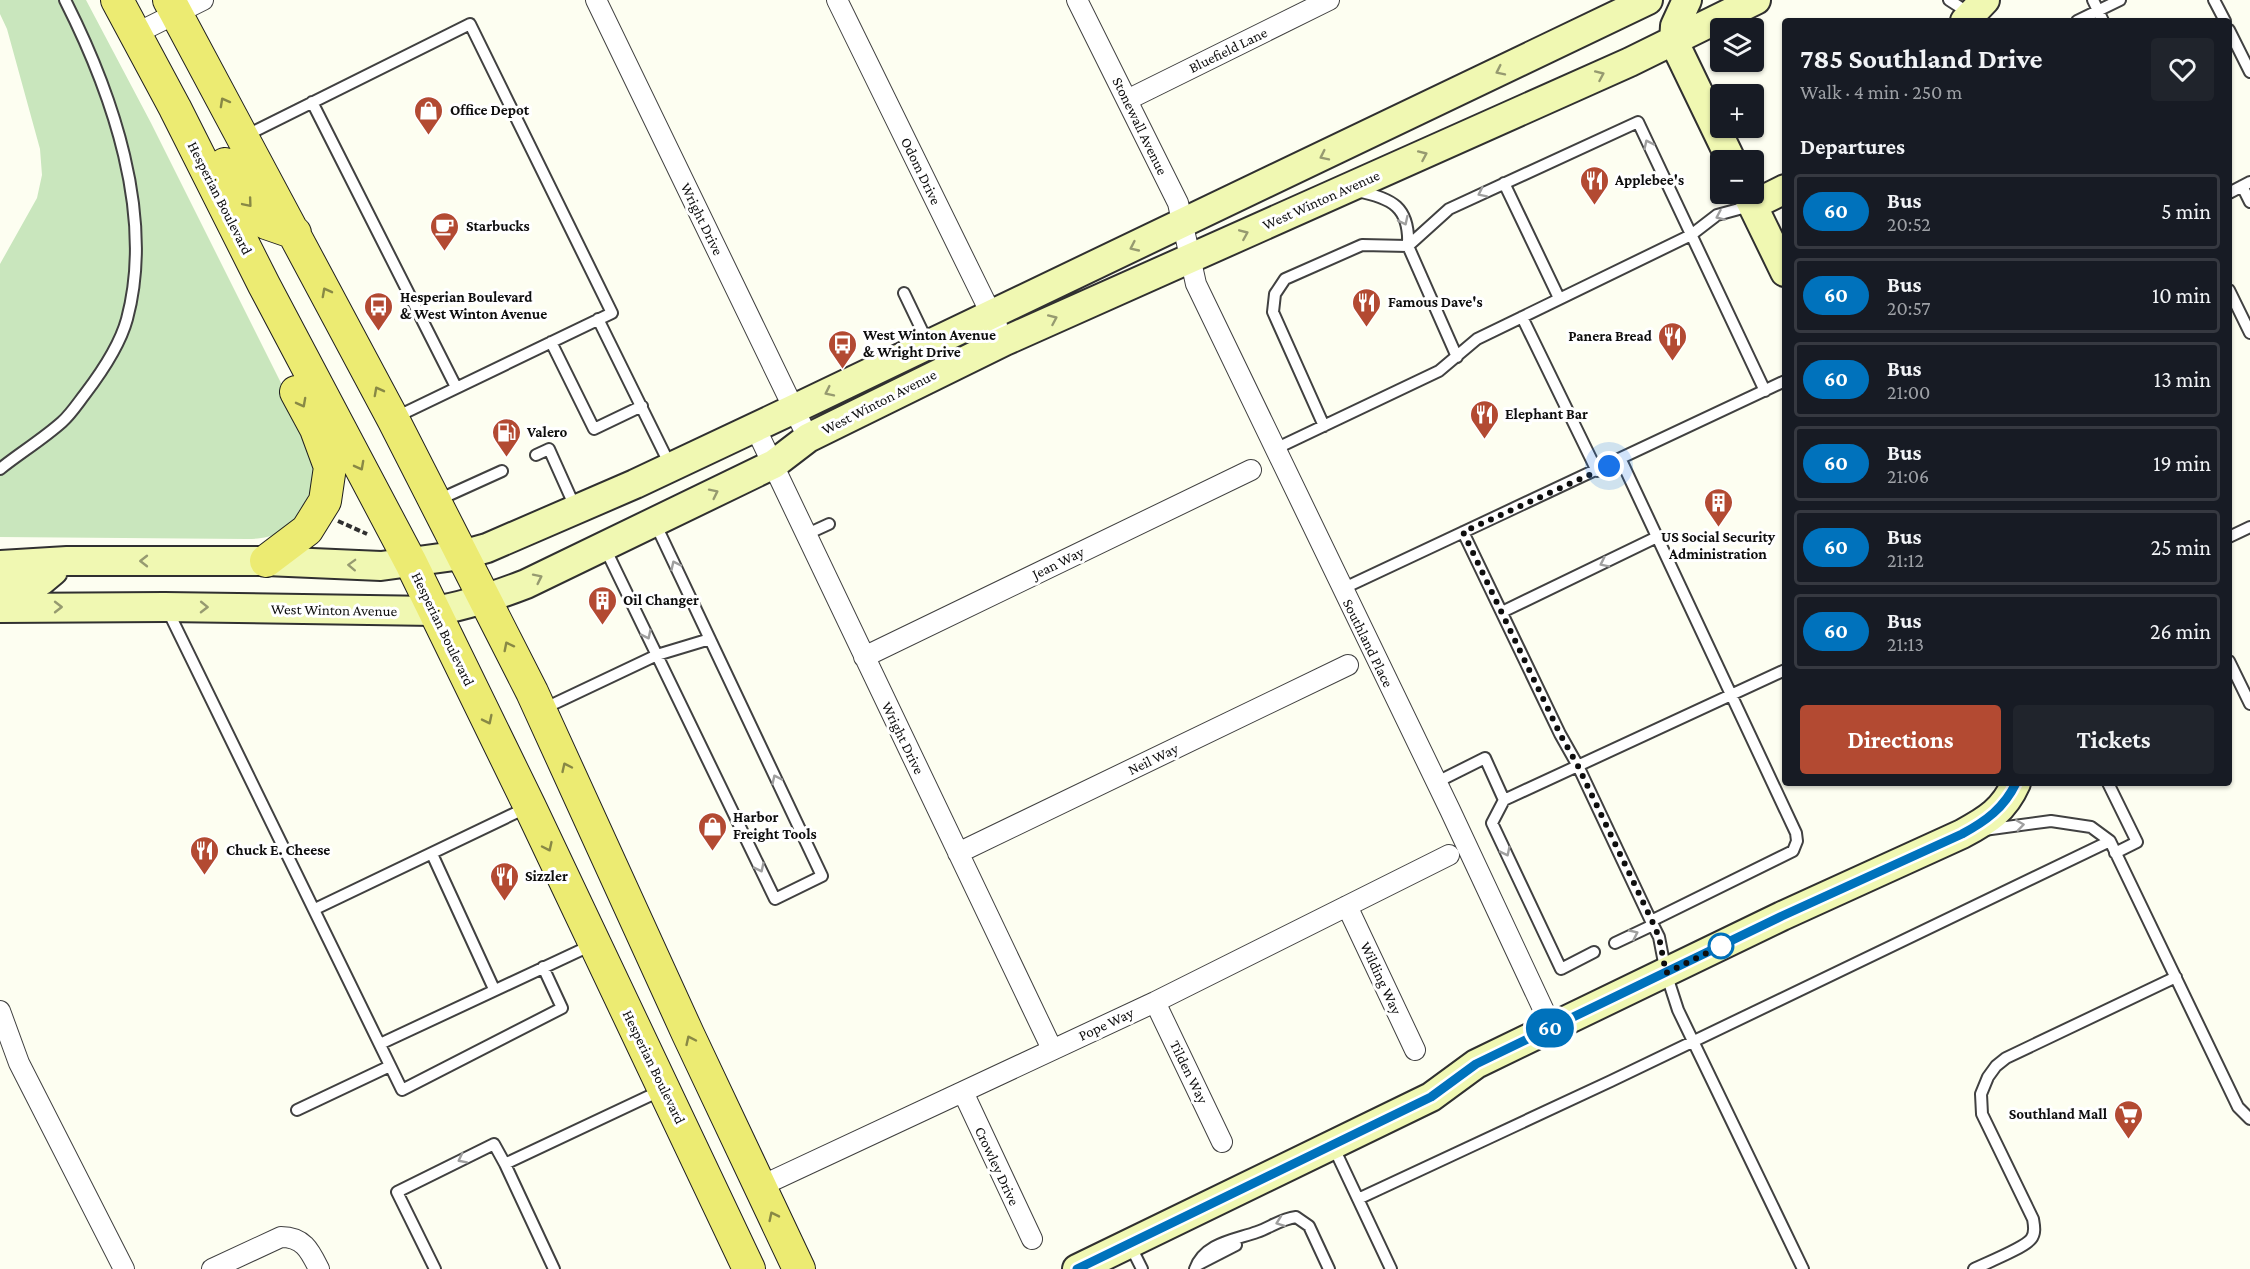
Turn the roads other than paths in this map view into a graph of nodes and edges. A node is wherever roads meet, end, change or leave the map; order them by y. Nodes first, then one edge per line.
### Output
1 (65, 0) edge
2 (117, 0) edge
3 (203, 0) edge
4 (596, 0) edge
5 (837, 0) edge
6 (1077, 0) edge
7 (1329, 0) edge
8 (1648, 0) edge
9 (1687, 0) edge
10 (1756, 0) edge
11 (2120, 0) edge
12 (2214, 0) edge
13 (2095, 5) edge
14 (172, 7) edge
15 (2080, 18) edge
16 (2223, 18) edge
17 (135, 34) junction
18 (2232, 36) edge
19 (1674, 42) junction
20 (2250, 72) edge
21 (1127, 100) junction
22 (312, 102) junction
23 (175, 108) junction
24 (243, 137) junction
25 (1726, 150) edge
26 (1504, 183) junction
27 (2246, 184) edge
28 (1348, 190) junction
29 (1782, 190) edge
30 (2232, 191) edge
31 (1764, 195) edge
32 (2250, 202) edge
33 (1740, 204) edge
34 (1752, 204) edge
35 (231, 220) junction
36 (1182, 224) junction
37 (295, 233) junction
38 (1691, 235) junction
39 (1408, 246) junction
40 (1191, 257) junction
41 (1782, 266) edge
42 (904, 293) dead end
43 (2232, 295) edge
44 (1559, 298) junction
45 (991, 314) junction
46 (1522, 317) junction
47 (598, 319) junction
48 (2247, 321) edge
49 (2250, 333) edge
50 (1005, 341) junction
51 (551, 342) junction
52 (928, 344) junction
53 (1457, 357) junction
54 (1782, 382) edge
55 (456, 387) junction
56 (1765, 391) junction
57 (642, 406) junction
58 (794, 409) junction
59 (393, 419) junction
60 (1324, 426) junction
61 (755, 427) junction
62 (808, 438) junction
63 (1275, 449) junction
64 (536, 455) dead end
65 (1621, 460) junction
66 (774, 464) junction
67 (671, 467) junction
68 (0, 469) edge
69 (1251, 470) dead end
70 (502, 471) dead end
71 (1597, 471) junction
72 (435, 501) junction
73 (577, 510) junction
74 (655, 522) junction
75 (829, 524) dead end
76 (2250, 526) edge
77 (1463, 532) junction
78 (805, 535) junction
79 (2232, 535) edge
80 (1656, 537) junction
81 (604, 546) junction
82 (462, 555) junction
83 (67, 561) junction
84 (266, 561) junction
85 (411, 563) junction
86 (0, 565) edge
87 (0, 585) edge
88 (1342, 590) junction
89 (484, 600) junction
90 (165, 607) junction
91 (0, 608) edge
92 (434, 611) junction
93 (1502, 612) junction
94 (710, 639) junction
95 (657, 655) junction
96 (864, 657) junction
97 (1348, 665) dead end
98 (2232, 667) edge
99 (1782, 671) edge
100 (1731, 695) junction
101 (2250, 704) edge
102 (540, 711) junction
103 (1578, 766) junction
104 (1437, 782) junction
105 (2015, 786) edge
106 (2109, 786) edge
107 (1504, 800) junction
108 (530, 807) junction
109 (1962, 834) junction
110 (2110, 841) junction
111 (958, 852) junction
112 (2115, 852) junction
113 (432, 854) junction
114 (1449, 855) dead end
115 (1347, 906) junction
116 (315, 909) junction
117 (1652, 923) junction
118 (1615, 943) dead end
119 (594, 944) junction
120 (1594, 952) dead end
121 (543, 967) junction
122 (1666, 973) junction
123 (2176, 977) junction
124 (494, 989) junction
125 (1155, 1002) junction
126 (0, 1011) edge
127 (1552, 1028) junction
128 (1694, 1041) junction
129 (380, 1044) junction
130 (1052, 1050) junction
131 (1415, 1050) dead end
132 (390, 1066) junction
133 (665, 1089) junction
134 (963, 1092) junction
135 (297, 1110) dead end
136 (2250, 1119) edge
137 (1222, 1142) dead end
138 (1333, 1146) junction
139 (505, 1164) junction
140 (759, 1187) junction
141 (1358, 1199) junction
142 (1032, 1239) dead end
143 (1129, 1244) junction
144 (1195, 1268) edge
145 (124, 1269) edge
146 (212, 1269) edge
147 (319, 1269) edge
148 (435, 1269) edge
149 (554, 1269) edge
150 (749, 1269) edge
151 (799, 1269) edge
152 (1077, 1269) edge
153 (1142, 1269) edge
154 (1329, 1269) edge
155 (1391, 1269) edge
156 (1803, 1269) edge
157 (1974, 1269) edge

1 - 68 lane
2 - 17 main road, Hesperian Boulevard
3 - 14 street
4 - 58 street, Wright Drive
5 - 45 street, Odom Drive
6 - 21 street, Stonewall Avenue
7 - 21 street, Bluefield Lane
8 -> 36 main road, West Winton Avenue
9 - 19 main road
10 - 19 main road, West Winton Avenue
11 - 13 lane
12 - 16 lane
13 - 15 lane
14 - 17 street
24 -> 14 main road
17 - 23 main road, Hesperian Boulevard
18 - 20 lane
19 - 25 main road
28 -> 19 main road, West Winton Avenue
21 - 36 street, Stonewall Avenue
22 - 24 lane
22 - 47 lane
22 - 55 lane
23 - 35 main road, Hesperian Boulevard
23 -> 37 main road
24 - 37 main road
38 -> 26 lane
26 -> 39 lane
26 - 44 lane
27 - 30 lane
27 - 32 lane
28 -> 39 lane
40 -> 28 main road, West Winton Avenue
29 - 31 main road
33 -> 38 lane
34 - 41 main road
35 -> 84 main road
35 -> 85 main road, Hesperian Boulevard
36 - 40 street, Stonewall Avenue
36 -> 45 main road, West Winton Avenue
59 -> 37 main road
38 - 44 lane
38 - 56 lane
39 - 53 lane
39 - 60 lane
50 -> 40 main road, West Winton Avenue
40 - 63 street, Southland Place
42 - 52 lane
43 - 48 lane
44 - 46 lane
45 - 50 street, Odom Drive
45 - 52 main road, West Winton Avenue
46 - 53 lane
46 - 71 lane
47 - 51 lane
47 - 57 lane
48 - 49 lane
50 - 62 main road, West Winton Avenue
51 - 55 lane
51 - 57 lane
52 -> 58 main road, West Winton Avenue
53 - 60 lane
54 - 56 lane
55 - 59 lane
56 - 65 lane
57 - 67 lane
58 - 61 main road, West Winton Avenue
58 - 62 street, Wright Drive
59 - 72 main road
60 - 63 lane
61 - 66 street, Wright Drive
61 - 67 main road, West Winton Avenue
62 - 66 main road, West Winton Avenue
63 - 88 street, Southland Place
64 - 73 lane
65 - 71 lane
65 - 80 lane
74 -> 66 main road, West Winton Avenue
66 - 78 street, Wright Drive
67 - 73 main road, West Winton Avenue
69 - 96 street, Jean Way
70 - 72 lane
71 - 77 lane
72 - 82 main road
73 - 82 main road, West Winton Avenue
74 - 81 main road, West Winton Avenue
94 -> 74 lane
75 - 78 lane
76 - 79 lane
77 - 88 lane
77 - 93 lane
78 - 96 street, Wright Drive
80 -> 93 lane
80 - 100 lane
89 -> 81 main road, West Winton Avenue
81 -> 95 lane
82 - 85 main road, West Winton Avenue
82 - 89 main road
84 -> 83 main road, West Winton Avenue
83 - 86 main road, West Winton Avenue
83 - 87 main road
85 -> 84 main road, West Winton Avenue
85 - 92 main road, Hesperian Boulevard
88 - 104 street, Southland Place
89 - 92 main road, West Winton Avenue
102 -> 89 main road
91 -> 90 main road, West Winton Avenue
90 -> 92 main road, West Winton Avenue
90 - 116 lane
92 -> 108 main road, Hesperian Boulevard
93 - 103 lane
94 - 95 lane
95 -> 94 lane
95 - 102 lane
96 - 111 street, Wright Drive
97 - 111 street, Neil Way
98 - 101 lane
99 - 100 lane
100 - 103 lane
100 - 117 lane
140 -> 102 main road
103 - 107 lane
103 - 117 lane
104 - 107 lane
104 - 127 street, Southland Place
105 - 109 main road
106 - 112 lane
107 -> 120 lane
108 - 113 lane
108 -> 119 main road, Hesperian Boulevard
109 -> 110 lane
109 - 122 main road
110 - 112 lane
110 - 128 lane
111 - 130 street, Wright Drive
112 - 123 lane
113 - 116 lane
113 - 124 lane
114 - 115 street, Pope Way
115 - 125 street, Pope Way
115 - 131 street, Wilding Way
116 - 129 lane
118 -> 117 lane
117 - 122 lane
119 - 121 lane
119 - 133 main road, Hesperian Boulevard
121 - 124 lane
121 - 132 lane
122 - 127 main road
122 - 128 lane
123 - 136 lane
123 - 157 lane
124 - 129 lane
125 - 130 street, Pope Way
125 - 137 street, Tilden Way
126 - 145 street
127 - 138 main road
128 - 141 lane
128 - 156 lane
129 - 132 lane
130 - 134 street, Pope Way
132 - 135 lane
133 - 139 lane
133 - 150 main road, Hesperian Boulevard
134 - 140 street, Pope Way
134 - 142 street, Crowley Drive
138 - 141 lane
138 - 143 main road
139 -> 148 lane
139 - 149 lane
151 -> 140 main road
141 - 155 lane
143 - 152 main road
143 - 153 lane
154 -> 144 lane
146 - 147 street

